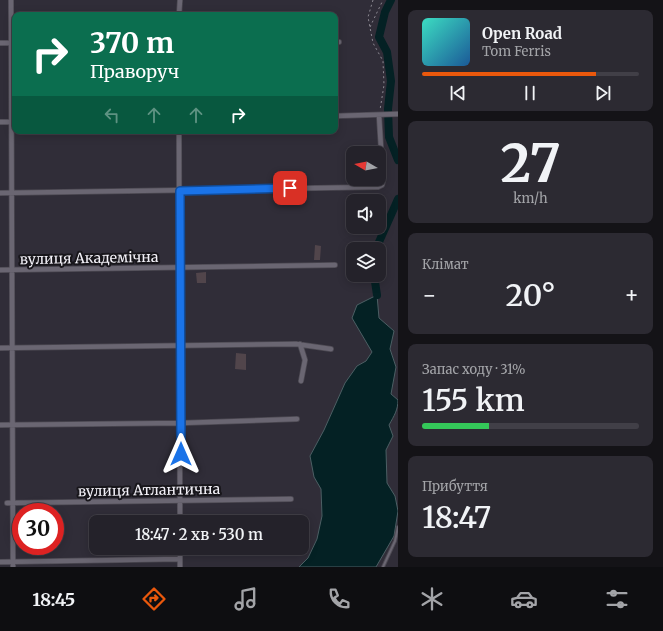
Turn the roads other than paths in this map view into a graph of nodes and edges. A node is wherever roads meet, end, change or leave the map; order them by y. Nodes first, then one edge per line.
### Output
1 (11, 0) edge
2 (180, 0) edge
3 (179, 12) edge
4 (12, 22) edge
5 (0, 43) edge
6 (12, 43) edge
7 (398, 114) edge
8 (379, 115) junction
9 (338, 116) edge
10 (13, 134) edge
11 (180, 134) edge
12 (180, 191) junction
13 (0, 193) edge
14 (11, 193) junction
15 (335, 265) dead end
16 (180, 267) junction
17 (0, 270) edge
18 (8, 270) junction
19 (300, 344) junction
20 (180, 346) junction
21 (0, 348) edge
22 (9, 348) junction
23 (331, 349) dead end
24 (301, 381) dead end
25 (297, 419) dead end
26 (181, 423) junction
27 (12, 424) junction
28 (0, 425) edge
29 (291, 499) dead end
30 (181, 502) junction
31 (10, 503) junction
32 (180, 515) edge
33 (398, 527) edge
34 (180, 555) edge
35 (180, 559) junction
36 (10, 561) junction
37 (0, 562) edge
38 (13, 567) edge
39 (180, 567) edge
40 (383, 567) edge

1 - 4 street
2 - 3 street
5 - 6 street
7 - 8 street
8 - 9 street
8 - 12 street
10 - 14 street
11 - 12 street
12 - 14 street
12 - 16 street
13 - 14 street
14 - 18 street
15 - 16 street, вулиця Академічна
16 - 18 street, вулиця Академічна
16 - 20 street
17 - 18 street, вулиця Академічна
18 - 22 street
19 - 20 street
19 - 23 street
19 - 24 street
20 - 22 street
20 - 26 street
21 - 22 street
22 - 27 street
25 - 26 street
26 - 27 street
26 - 30 street
27 - 28 street
27 - 31 street
29 - 30 street, вулиця Атлантична
30 - 31 street, вулиця Атлантична
30 - 32 street
31 - 36 street
33 - 40 lane
34 - 35 street
35 - 36 street
35 - 39 street
36 - 37 street
36 - 38 street

